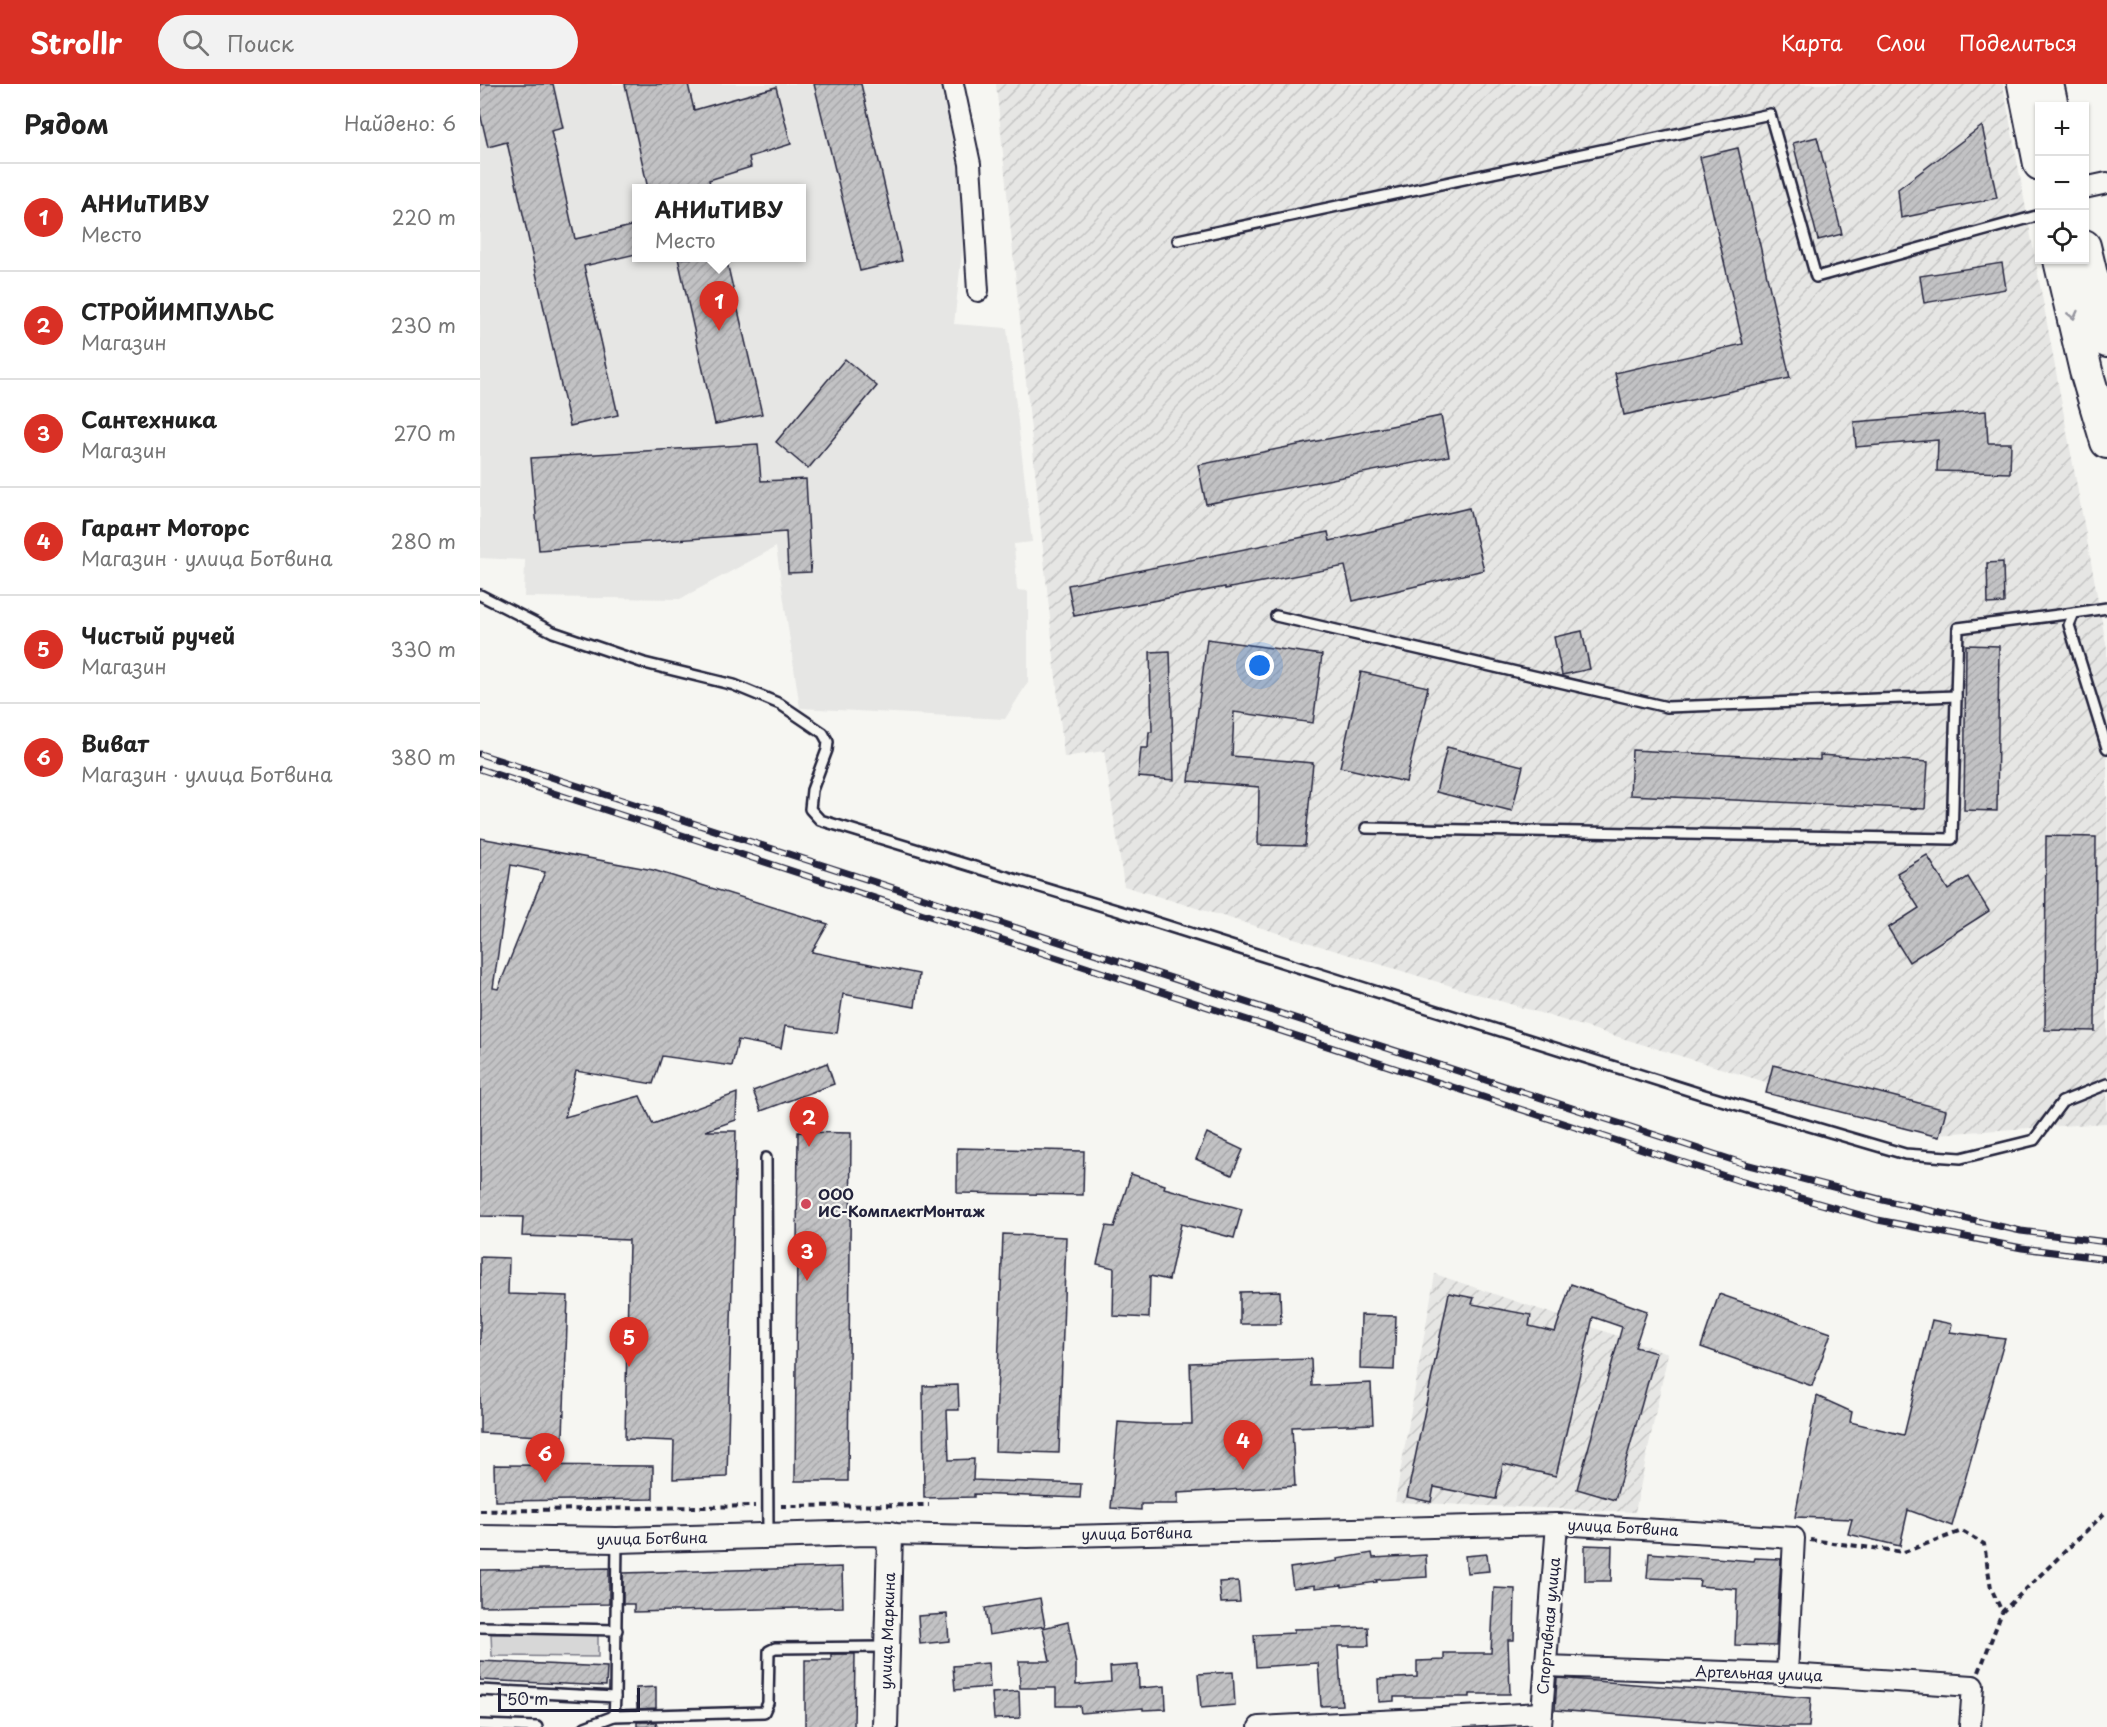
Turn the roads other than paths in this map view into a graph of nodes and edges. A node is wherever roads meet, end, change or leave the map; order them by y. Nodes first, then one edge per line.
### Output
1 (953, 84) edge
2 (2024, 84) edge
3 (2047, 84) edge
4 (2051, 102) edge
5 (2038, 156) edge
6 (2107, 183) edge
7 (2089, 187) edge
8 (2035, 216) edge
9 (1178, 240) dead end
10 (2089, 263) edge
11 (2061, 264) edge
12 (978, 291) dead end
13 (2107, 341) edge
14 (2106, 437) edge
15 (480, 595) edge
16 (2107, 608) edge
17 (2074, 613) junction
18 (1276, 616) dead end
19 (1956, 696) junction
20 (2107, 748) edge
21 (1366, 828) dead end
22 (2107, 1084) edge
23 (766, 1158) dead end
24 (1557, 1524) junction
25 (890, 1534) junction
26 (768, 1536) junction
27 (480, 1538) edge
28 (617, 1540) junction
29 (480, 1627) edge
30 (617, 1630) junction
31 (888, 1647) junction
32 (1545, 1666) junction
33 (1787, 1674) junction
34 (480, 1690) edge
35 (615, 1697) junction
36 (614, 1716) junction
37 (1541, 1720) edge
38 (480, 1725) edge
39 (537, 1727) edge
40 (585, 1727) edge
41 (885, 1727) edge
42 (1259, 1727) edge
43 (1970, 1727) edge

1 - 12 street
2 - 5 highway
3 - 4 highway
6 - 7 street
8 - 9 lane
10 - 13 highway
11 -> 14 highway
15 - 22 lane
16 - 17 lane
17 - 19 lane
17 - 20 lane
18 - 19 lane
19 - 21 lane
23 - 26 lane
24 - 25 street, улица Ботвина
24 - 32 street, Спортивная улица
24 - 33 street, улица Ботвина
25 - 26 street, улица Ботвина
25 - 31 street, улица Маркина
26 - 28 street, улица Ботвина
27 - 28 street, улица Ботвина
28 - 30 lane
29 - 30 lane
30 - 35 lane
31 - 36 lane
31 - 41 street, улица Маркина
32 - 33 street, Артельная улица
32 - 37 street, Спортивная улица
33 - 43 street, Артельная улица
34 - 35 lane
35 - 36 lane
36 - 40 lane
37 - 42 street
38 - 39 lane

